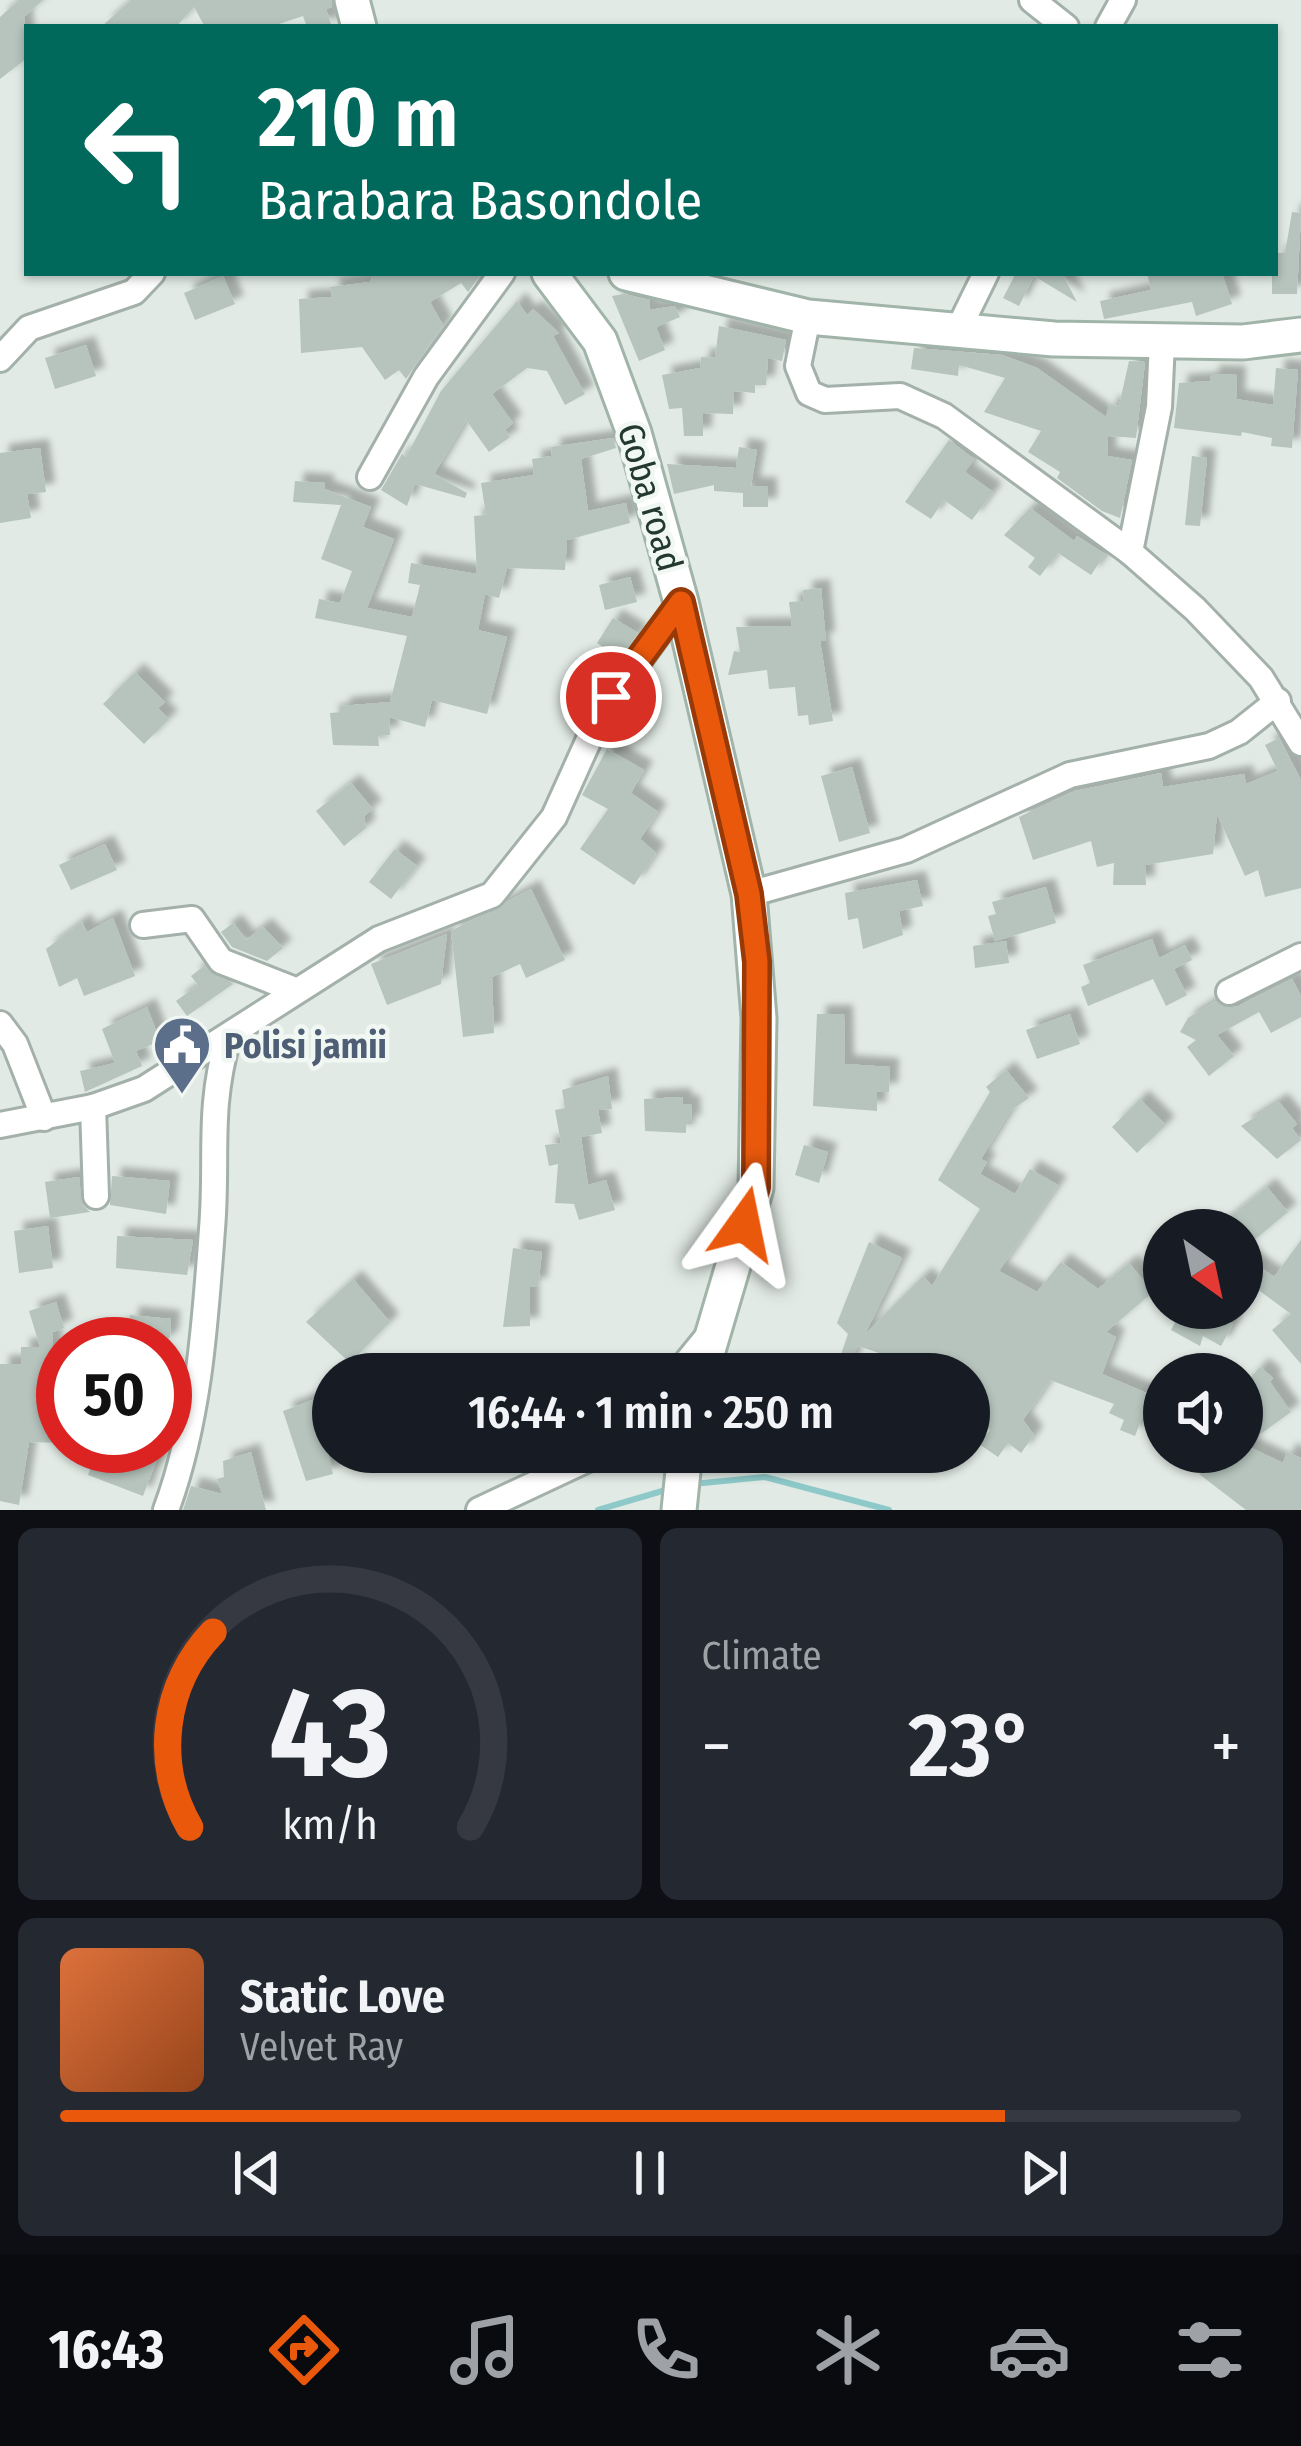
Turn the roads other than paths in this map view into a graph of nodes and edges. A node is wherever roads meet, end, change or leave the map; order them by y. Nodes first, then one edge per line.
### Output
1 (1032, 0) edge
2 (1062, 24) edge
3 (149, 276) edge
4 (500, 276) edge
5 (551, 276) edge
6 (638, 276) edge
7 (985, 276) edge
8 (808, 317) junction
9 (959, 328) junction
10 (1301, 335) edge
11 (1162, 341) junction
12 (0, 358) edge
13 (370, 477) dead end
14 (1130, 553) junction
15 (681, 602) junction
16 (1278, 701) junction
17 (1301, 742) edge
18 (749, 894) junction
19 (143, 925) dead end
20 (1301, 956) edge
21 (295, 991) junction
22 (1228, 992) dead end
23 (0, 1024) edge
24 (228, 1038) junction
25 (93, 1108) junction
26 (44, 1118) junction
27 (0, 1125) edge
28 (96, 1196) dead end
29 (709, 1335) junction
30 (694, 1353) edge
31 (705, 1353) edge
32 (558, 1473) edge
33 (683, 1473) edge
34 (166, 1510) edge
35 (479, 1510) edge
36 (679, 1510) edge

1 - 2 street
3 - 12 street
4 - 13 street
5 - 15 main road, Goba road
6 - 8 main road
7 - 9 street
8 - 9 main road
8 - 14 street
9 - 11 main road
10 - 11 main road
11 - 14 street
14 - 16 street
15 - 18 main road, Goba road
15 - 21 street
16 - 17 street
16 - 18 street
18 - 29 main road, Goba road
19 - 21 street
20 - 22 street
21 - 24 street
23 - 26 street
24 - 25 street
24 - 34 street
25 - 26 street
25 - 28 street
26 - 27 street
29 - 30 street
29 - 31 main road, Goba road
32 - 35 street
33 - 36 main road

